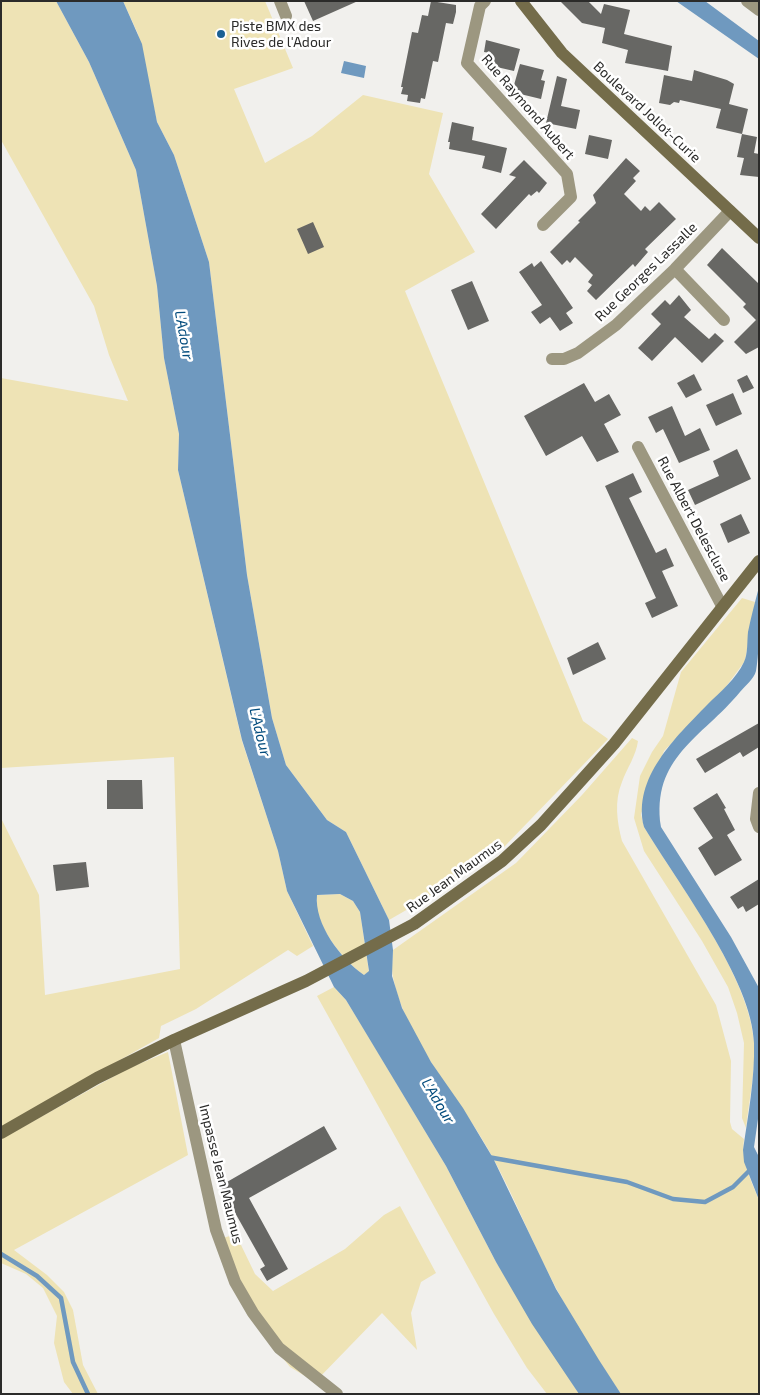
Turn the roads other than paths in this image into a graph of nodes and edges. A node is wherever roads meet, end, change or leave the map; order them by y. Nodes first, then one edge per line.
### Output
1 (280, 1) edge
2 (485, 1) edge
3 (521, 1) edge
4 (747, 1) edge
5 (759, 10) edge
6 (286, 16) dead end
7 (730, 210) junction
8 (543, 225) dead end
9 (759, 238) edge
10 (675, 269) junction
11 (724, 320) dead end
12 (552, 359) dead end
13 (638, 447) dead end
14 (759, 561) edge
15 (722, 606) junction
16 (759, 793) edge
17 (759, 827) edge
18 (174, 1040) junction
19 (1, 1133) edge
20 (337, 1394) edge

1 - 6 street
2 - 8 street, Rue Raymond Aubert
3 - 7 main road, Boulevard Joliot-Curie
4 - 5 street
7 - 9 main road, Boulevard Joliot-Curie
7 - 10 street, Rue Georges Lassalle
10 - 11 street
10 - 12 street, Rue Georges Lassalle
13 - 15 street, Rue Albert Delescluse
14 - 15 main road, Rue Jean Maumus
15 - 18 main road, Rue Jean Maumus
16 - 17 street
18 - 19 main road, Rue Jean Maumus
18 - 20 street, Impasse Jean Maumus

